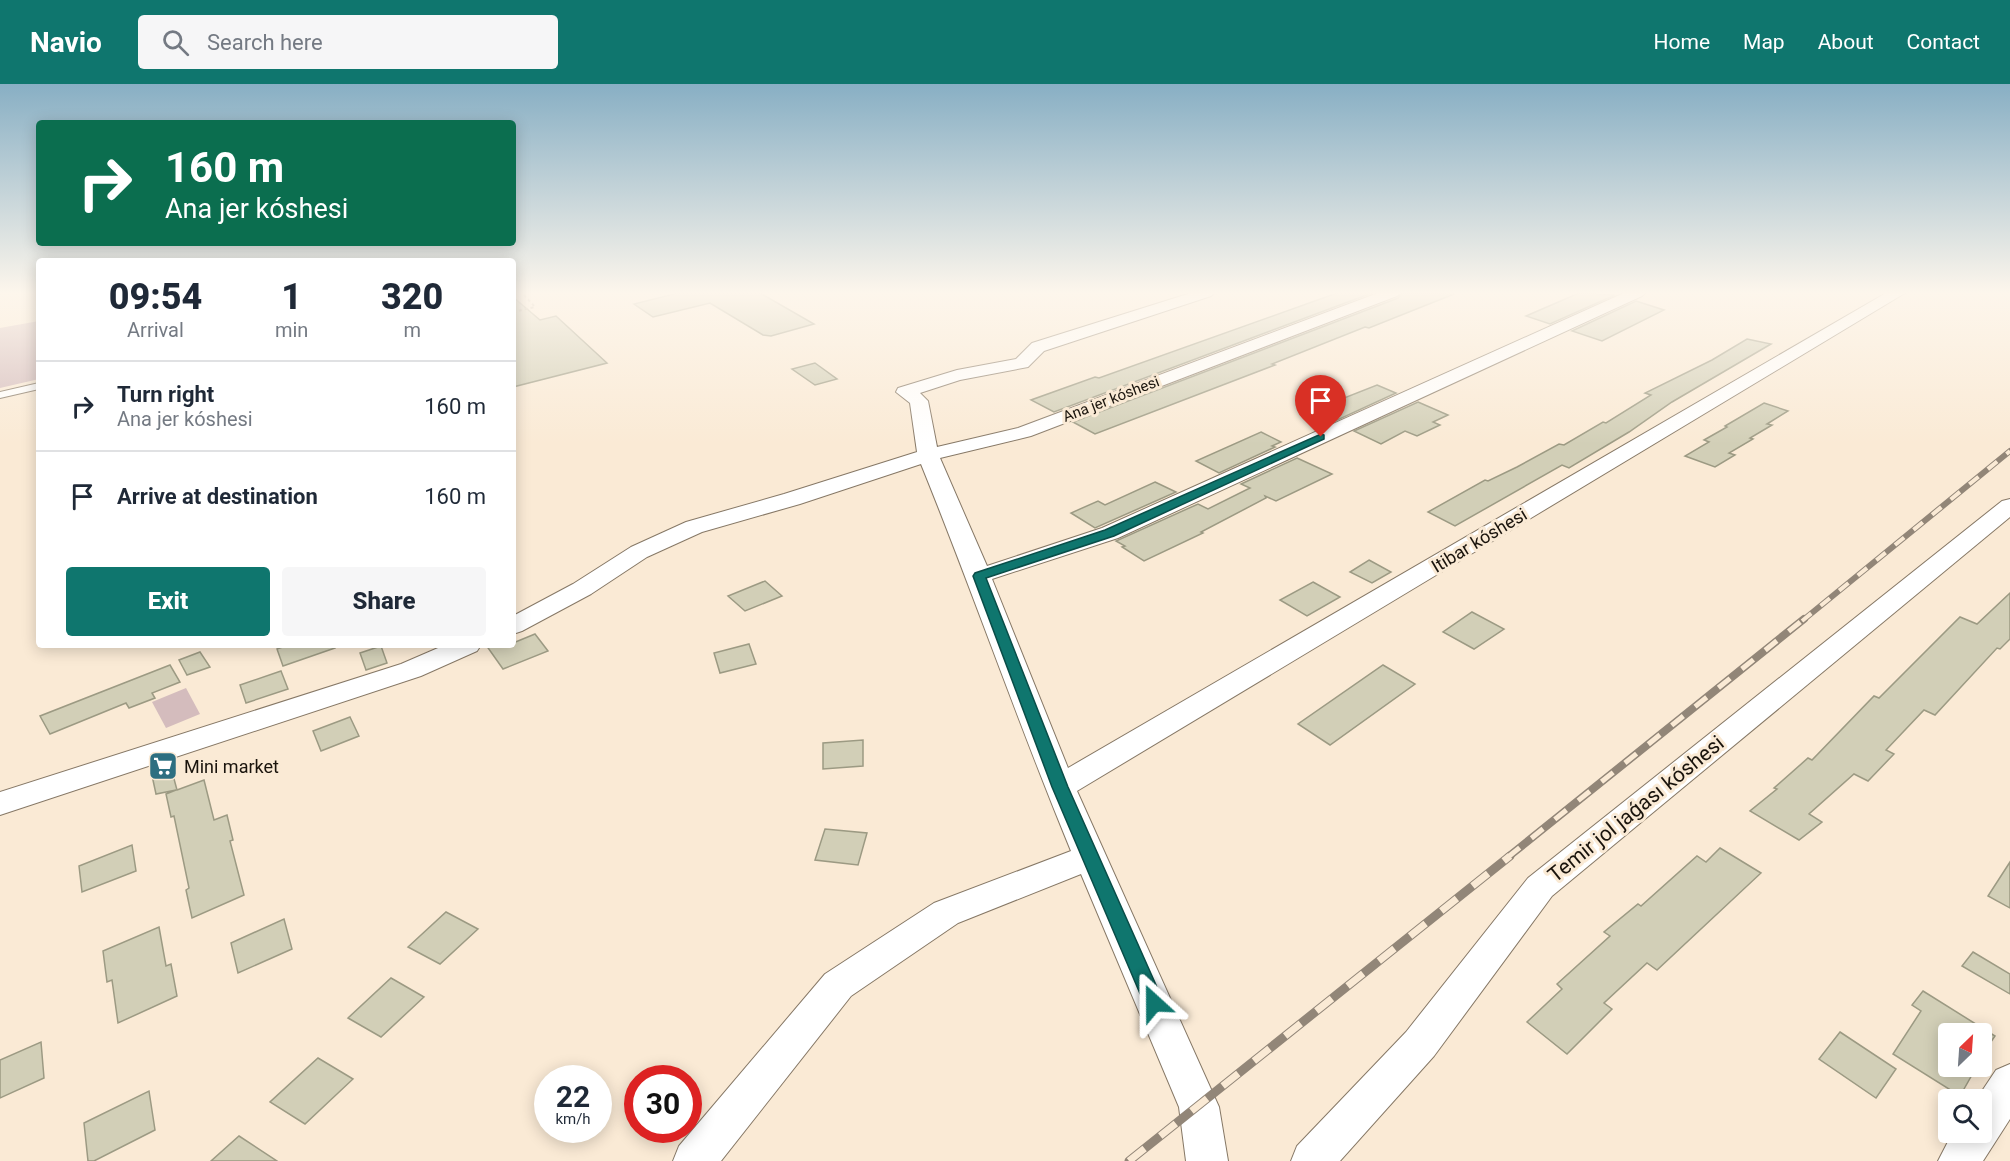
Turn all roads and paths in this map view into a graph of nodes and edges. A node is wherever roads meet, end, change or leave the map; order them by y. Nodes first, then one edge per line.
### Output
1 (1050, 343) edge
2 (1259, 343) edge
3 (1527, 343) edge
4 (1813, 343) edge
5 (36, 387) edge
6 (0, 395) edge
7 (928, 455) junction
8 (2010, 506) edge
9 (979, 576) junction
10 (516, 624) edge
11 (461, 648) edge
12 (1060, 787) junction
13 (0, 804) edge
14 (1090, 857) junction
15 (2010, 1083) edge
16 (1992, 1111) edge
17 (1970, 1143) edge
18 (694, 1161) edge
19 (1207, 1161) edge
20 (1312, 1161) edge
21 (1959, 1161) edge

1 - 7 street
2 - 7 street, Ana jer kóshesi
3 - 9 street
4 - 12 street, Itibar kóshesi
5 - 6 lane
7 - 9 street
7 - 10 street, Ana jer kóshesi
8 - 20 street, Temir jol jaǵası kóshesi
9 - 12 street
11 - 13 street
12 - 14 street
14 - 18 street
14 - 19 street
15 - 16 street
17 - 21 street

